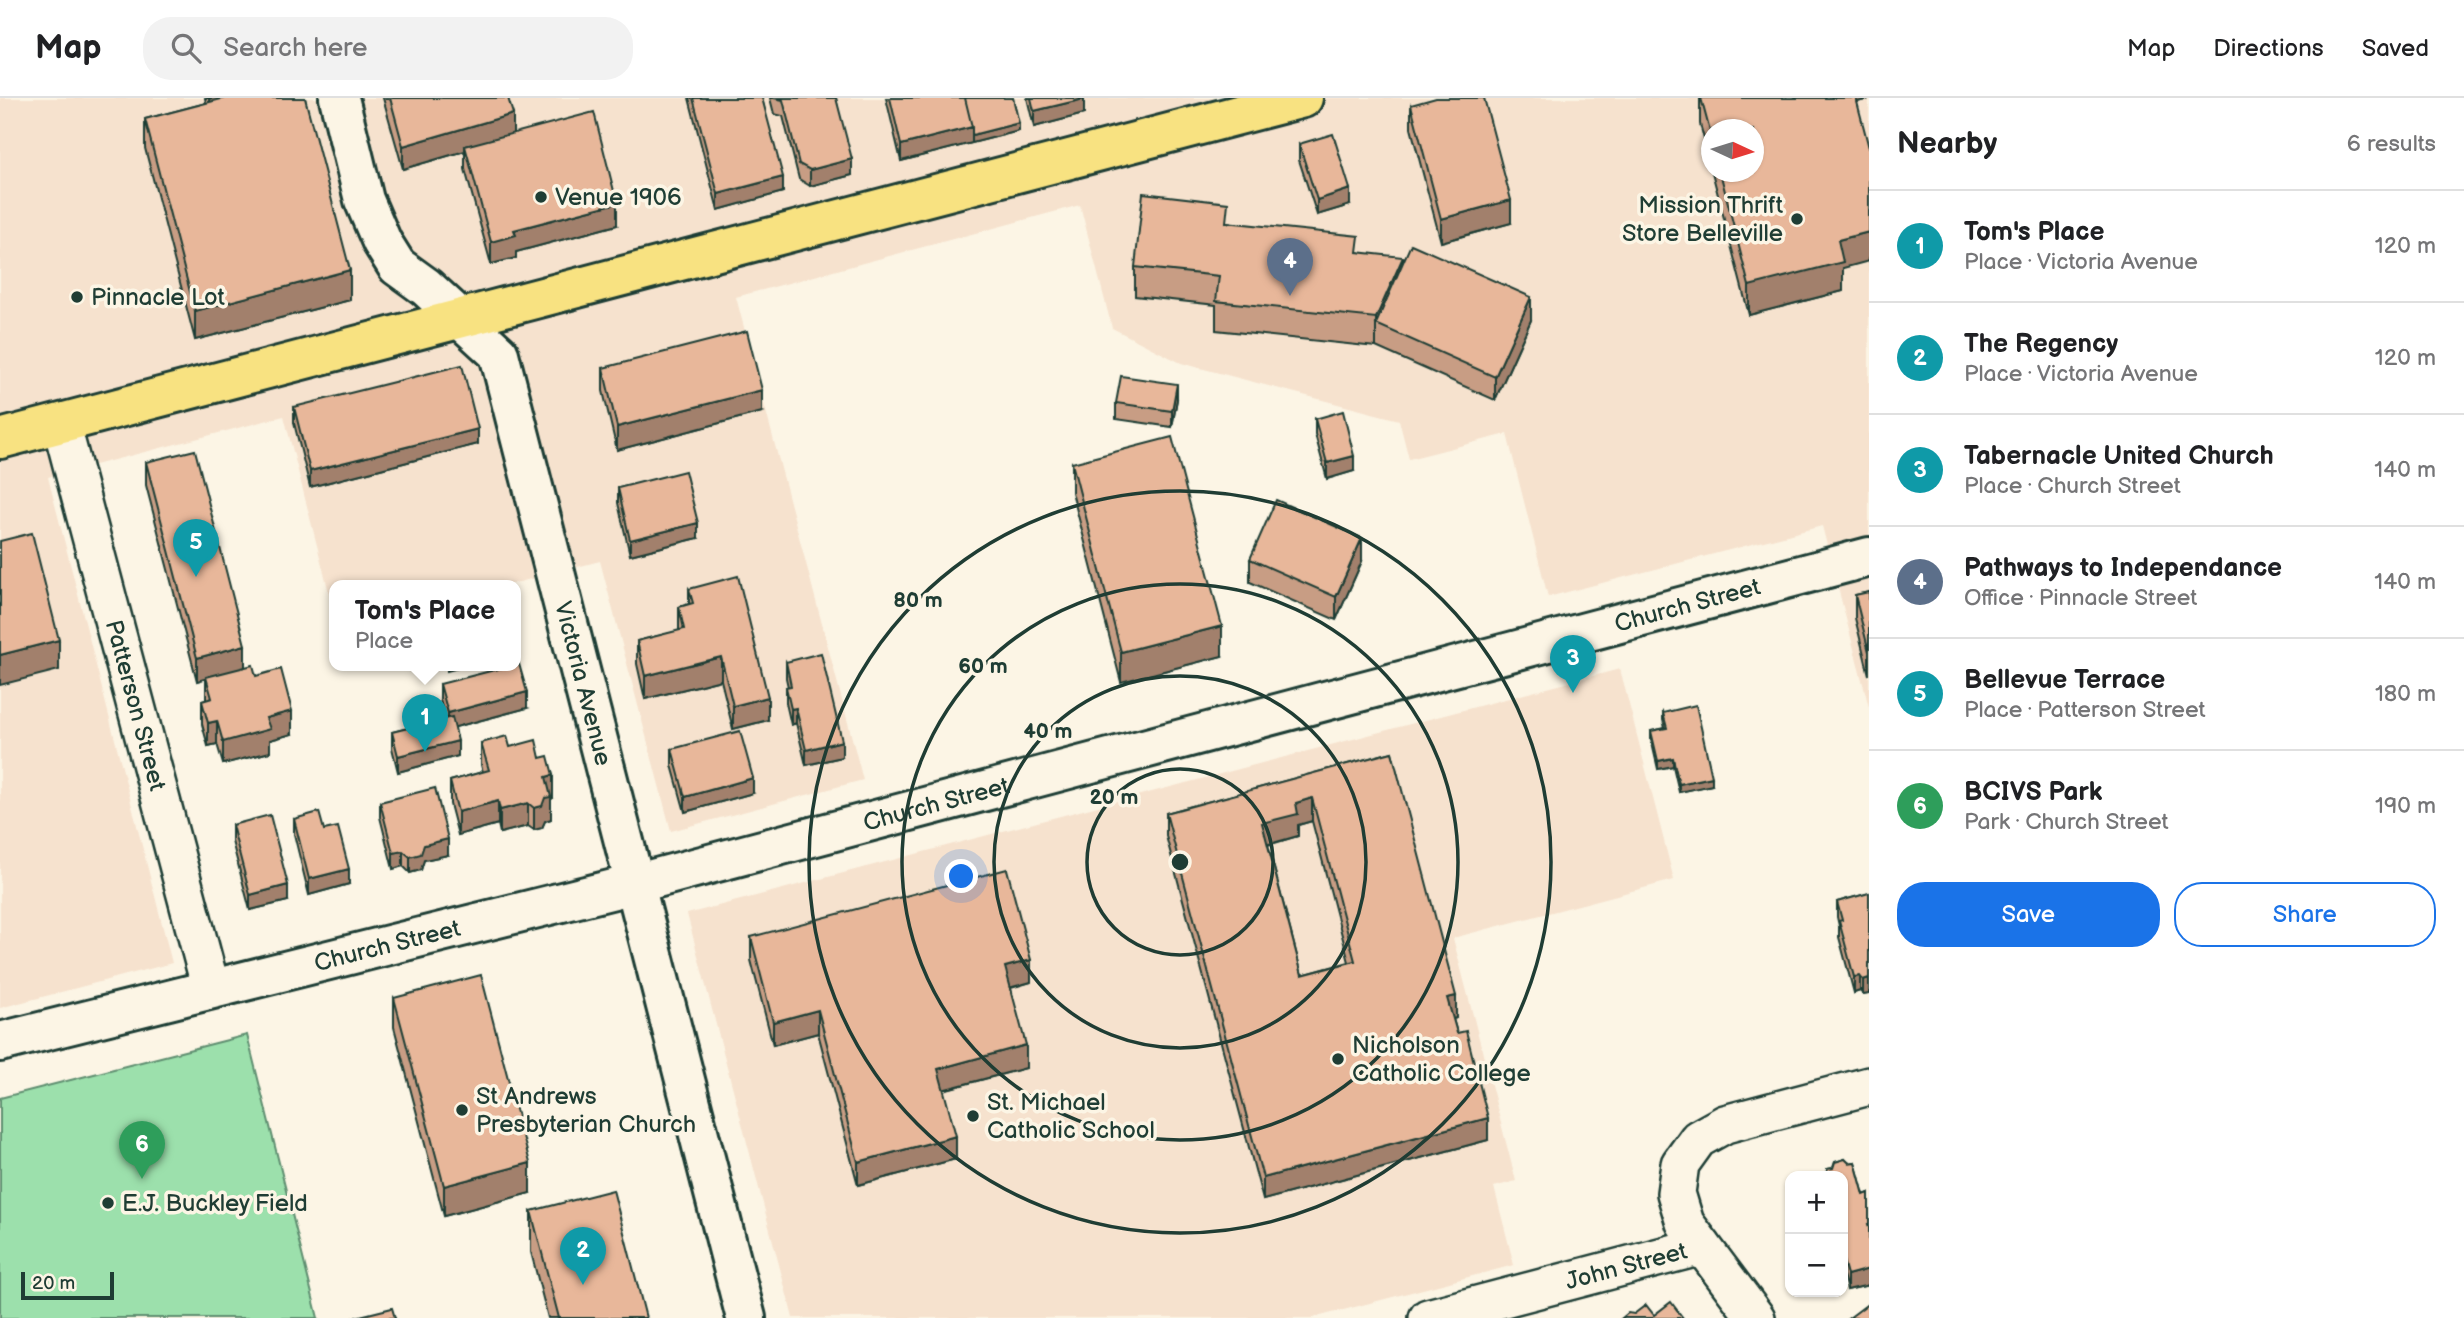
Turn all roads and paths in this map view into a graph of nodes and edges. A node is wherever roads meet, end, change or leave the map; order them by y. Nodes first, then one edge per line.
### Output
1 (339, 98) edge
2 (1303, 98) edge
3 (461, 318) junction
4 (61, 423) junction
5 (0, 439) edge
6 (1869, 556) edge
7 (634, 884) junction
8 (211, 989) junction
9 (0, 1042) edge
10 (1869, 1086) edge
11 (1702, 1246) junction
12 (746, 1318) edge
13 (1428, 1318) edge
14 (1756, 1318) edge

1 - 3 street, Victoria Avenue
2 - 3 main road
3 - 4 main road
3 - 7 street, Victoria Avenue
4 - 5 main road
4 - 8 street, Patterson Street
6 - 7 street, Church Street
7 - 8 street, Church Street
7 - 12 street, Victoria Avenue
8 - 9 street, Church Street
10 - 11 street
11 - 13 street, John Street
11 - 14 street

